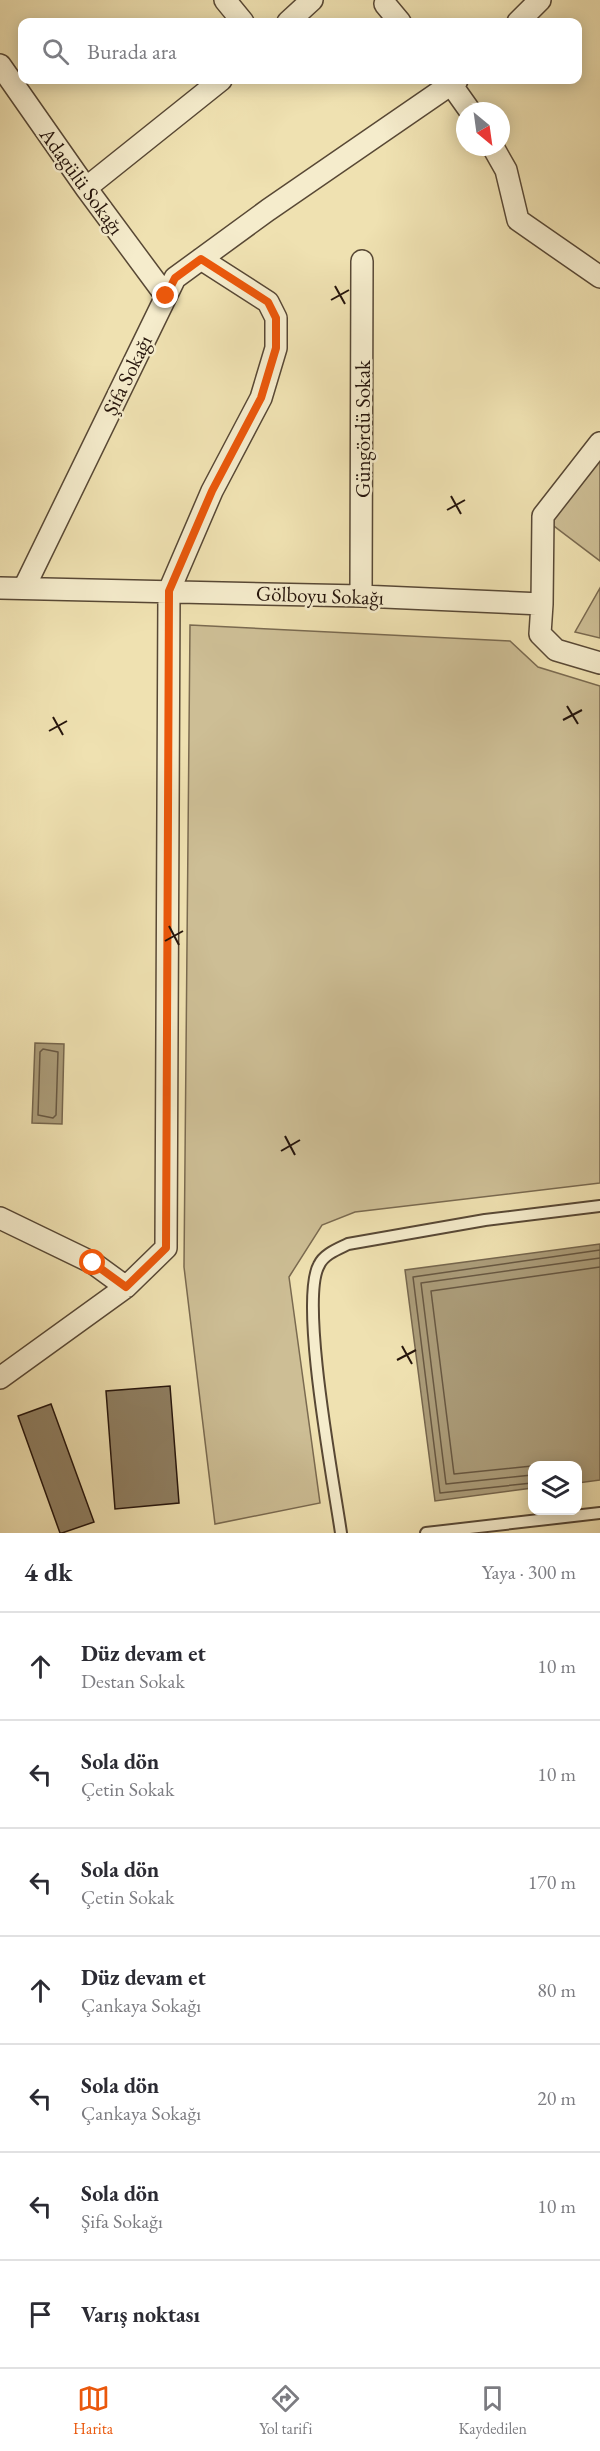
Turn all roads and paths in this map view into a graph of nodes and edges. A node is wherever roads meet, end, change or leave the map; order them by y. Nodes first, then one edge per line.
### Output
1 (225, 0) edge
2 (312, 0) edge
3 (540, 0) edge
4 (385, 4) dead end
5 (240, 18) edge
6 (292, 18) edge
7 (397, 18) edge
8 (522, 18) edge
9 (0, 65) edge
10 (217, 84) edge
11 (448, 84) edge
12 (454, 84) edge
13 (465, 102) edge
14 (498, 156) edge
15 (86, 188) junction
16 (201, 259) junction
17 (362, 261) dead end
18 (600, 277) edge
19 (166, 296) junction
20 (600, 442) edge
21 (0, 588) edge
22 (24, 588) junction
23 (169, 591) junction
24 (361, 596) junction
25 (542, 604) junction
26 (600, 663) edge
27 (600, 1206) edge
28 (0, 1218) edge
29 (126, 1287) junction
30 (0, 1378) edge
31 (600, 1512) edge
32 (341, 1533) edge
33 (426, 1533) edge

1 - 5 street
2 - 6 street
3 - 8 street
4 - 7 street
9 - 15 street, Adagülü Sokağı
10 - 15 street
11 - 16 street, Şifa Sokağı
12 - 13 street
14 - 18 street
15 - 19 street, Adagülü Sokağı
16 - 19 street, Şifa Sokağı
16 - 23 street
17 - 24 street, Güngördü Sokak
19 - 22 street, Şifa Sokağı
20 - 25 street
21 - 22 street, Gölboyu Sokağı
22 - 23 street, Gölboyu Sokağı
23 - 24 street, Gölboyu Sokağı
23 - 29 street
24 - 25 street, Gölboyu Sokağı
25 - 26 street
27 - 32 lane
28 - 29 street
29 - 30 street
31 - 33 lane

